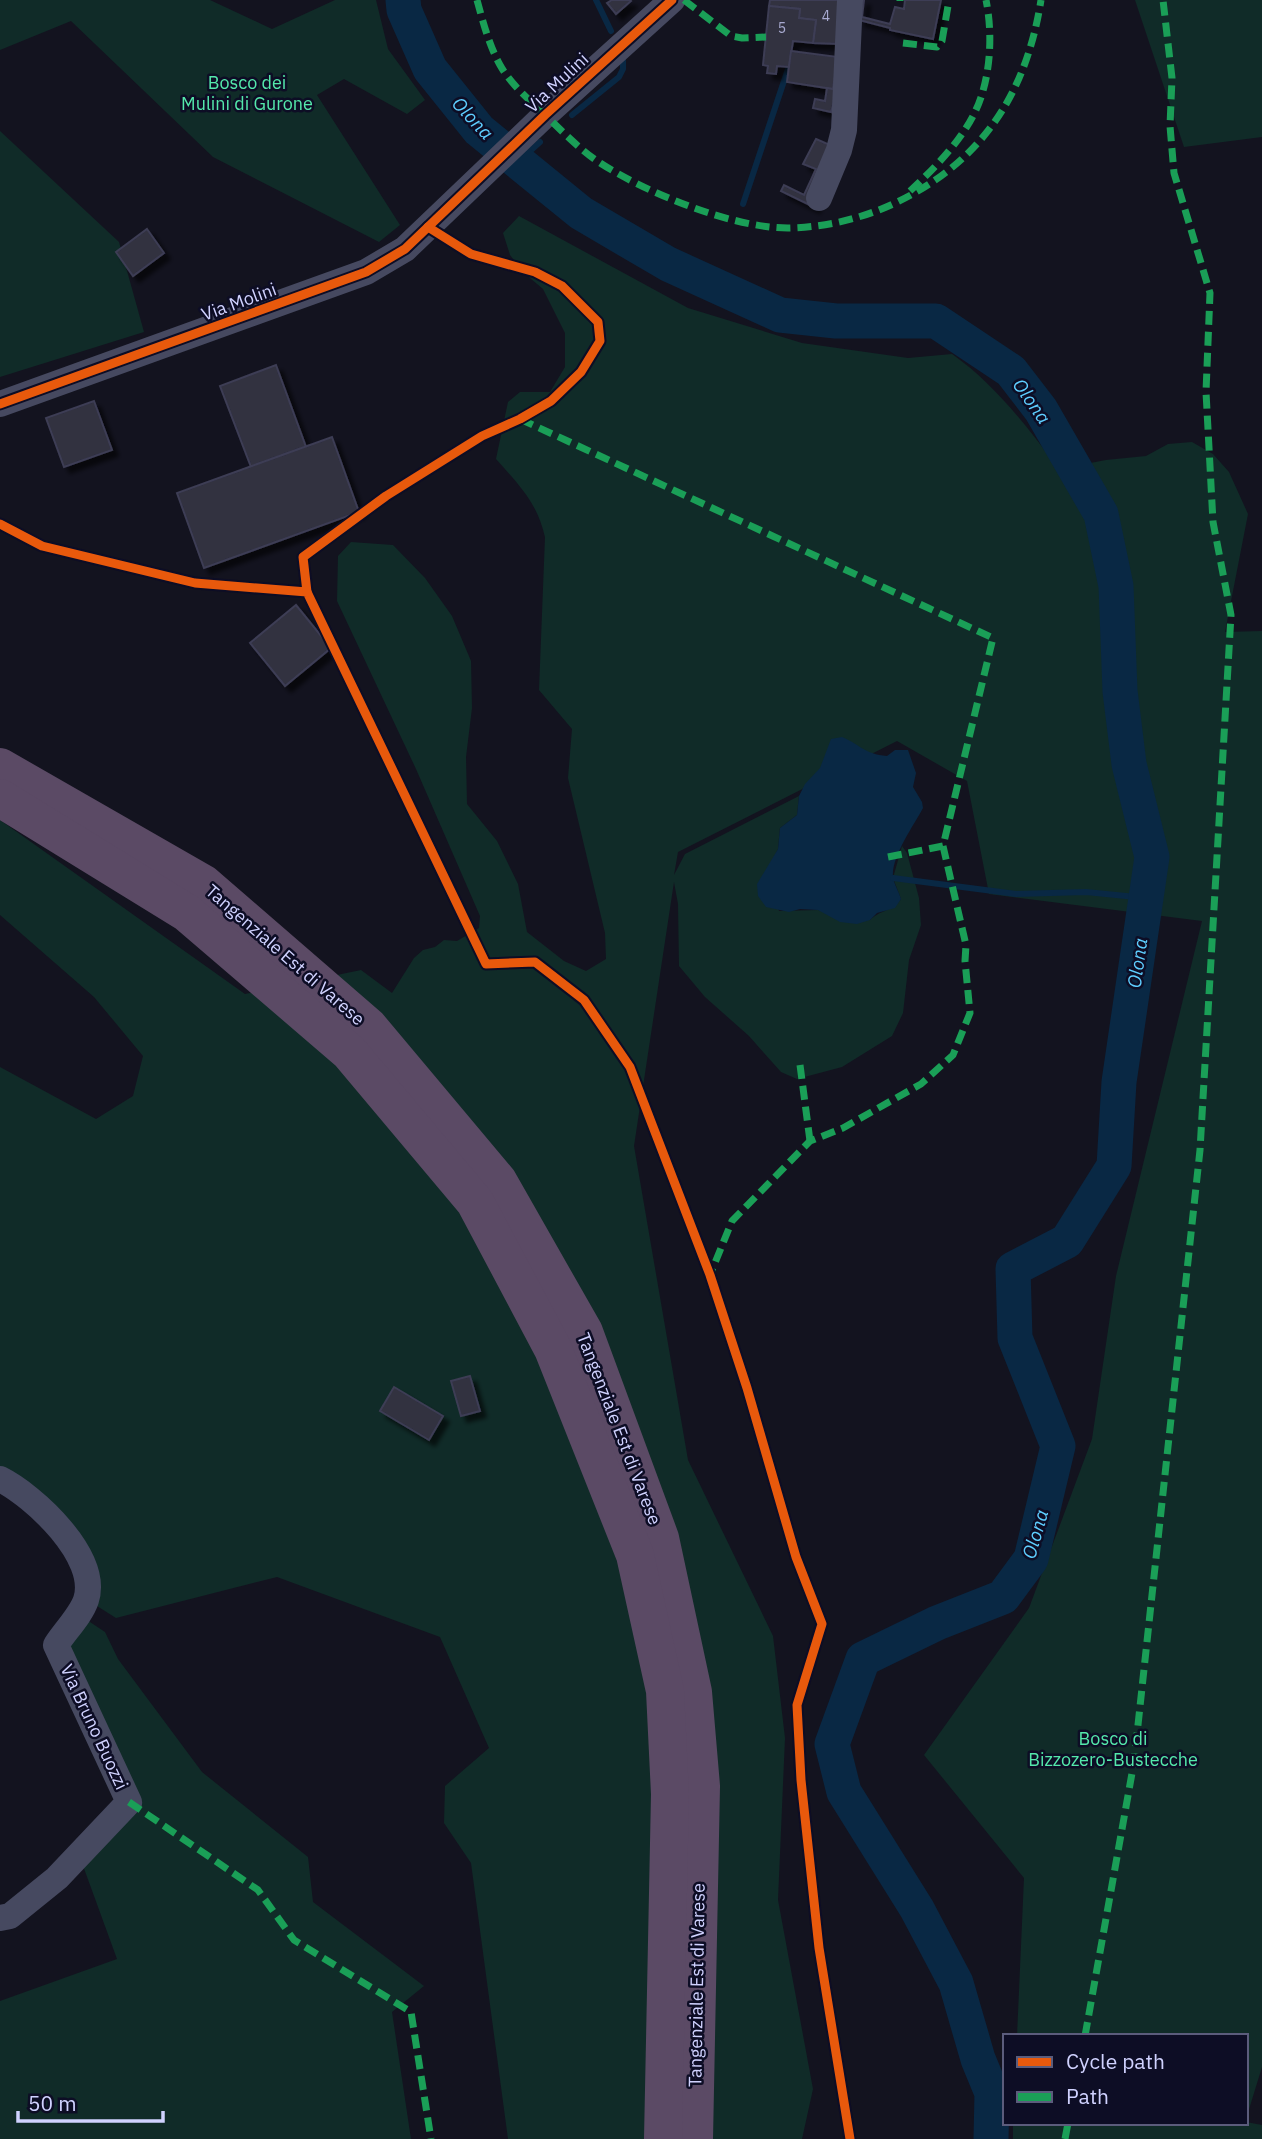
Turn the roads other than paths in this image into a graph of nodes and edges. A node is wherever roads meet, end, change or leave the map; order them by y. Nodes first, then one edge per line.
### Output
1 (672, 0) edge
2 (850, 0) edge
3 (466, 191) joint
4 (819, 198) dead end
5 (0, 404) edge
6 (0, 766) edge
7 (0, 797) edge
8 (0, 1479) edge
9 (0, 1918) edge
10 (663, 2139) edge
11 (694, 2139) edge

1 - 3 street, Via Mulini
2 - 4 street
3 - 5 street, Via Molini
6 - 11 highway, Tangenziale Est di Varese
7 - 10 highway, Tangenziale Est di Varese
8 - 9 street, Via Bruno Buozzi

